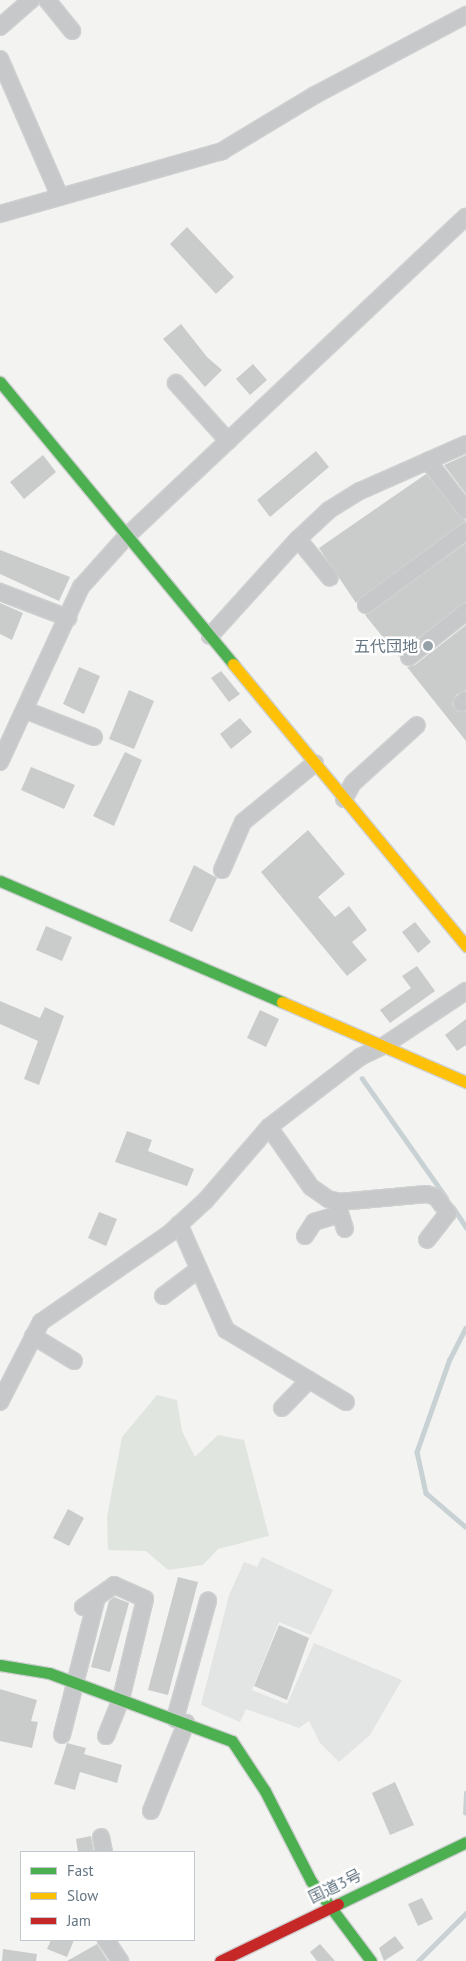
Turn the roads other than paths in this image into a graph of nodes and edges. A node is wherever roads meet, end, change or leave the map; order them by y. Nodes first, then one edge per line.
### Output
1 (47, 0) edge
2 (20, 2) edge
3 (466, 14) edge
4 (0, 27) edge
5 (72, 31) dead end
6 (0, 59) edge
7 (60, 196) junction
8 (0, 214) edge
9 (466, 217) edge
10 (0, 382) edge
11 (176, 383) dead end
12 (228, 441) junction
13 (466, 444) edge
14 (428, 461) junction
15 (466, 510) edge
16 (466, 530) edge
17 (127, 536) junction
18 (298, 539) junction
19 (330, 578) dead end
20 (0, 592) edge
21 (366, 605) dead end
22 (466, 612) edge
23 (68, 618) junction
24 (210, 636) junction
25 (409, 657) dead end
26 (25, 710) junction
27 (417, 726) dead end
28 (94, 737) dead end
29 (0, 762) edge
30 (314, 763) junction
31 (344, 799) junction
32 (222, 870) dead end
33 (0, 881) edge
34 (466, 946) edge
35 (466, 991) edge
36 (385, 1045) junction
37 (466, 1082) edge
38 (269, 1127) junction
39 (338, 1207) junction
40 (180, 1224) junction
41 (345, 1229) dead end
42 (305, 1236) dead end
43 (427, 1240) dead end
44 (199, 1269) junction
45 (163, 1296) dead end
46 (33, 1336) junction
47 (74, 1361) dead end
48 (309, 1380) junction
49 (0, 1402) edge
50 (346, 1402) dead end
51 (282, 1408) dead end
52 (97, 1597) junction
53 (208, 1602) dead end
54 (83, 1608) dead end
55 (0, 1665) edge
56 (74, 1682) junction
57 (121, 1699) junction
58 (181, 1721) junction
59 (62, 1735) dead end
60 (106, 1736) dead end
61 (151, 1812) dead end
62 (466, 1842) edge
63 (328, 1907) junction
64 (111, 1942) edge
65 (120, 1961) edge
66 (220, 1961) edge
67 (371, 1961) edge

1 - 5 street
2 - 4 street
3 - 7 street
6 - 7 street
7 - 8 street
9 - 12 street
10 - 17 main road
11 - 12 street
12 - 17 street
13 - 14 street
14 - 15 street
14 - 18 street
16 - 21 street
17 - 23 street
17 - 24 main road
18 - 19 street
18 - 24 street
20 - 23 street
22 - 25 street
23 - 26 street
24 - 30 main road
26 - 28 street
26 - 29 street
27 - 31 street
30 - 31 main road
30 - 32 street
31 - 34 main road
33 - 36 main road
35 - 36 street
36 - 37 main road
36 - 38 street
38 - 39 street
38 - 40 street
39 - 41 street
39 - 42 street
39 - 43 street
40 - 44 street
40 - 46 street
44 - 45 street
44 - 48 street
46 - 47 street
46 - 49 street
48 - 50 street
48 - 51 street
52 - 54 street
52 - 56 street
52 - 57 street
53 - 58 street
55 - 56 main road
56 - 57 main road
56 - 59 street
57 - 58 main road
57 - 60 street
58 - 61 street
58 - 63 main road
62 - 63 main road, 国道3号
63 - 66 main road, 国道3号
63 - 67 main road
64 - 65 street

